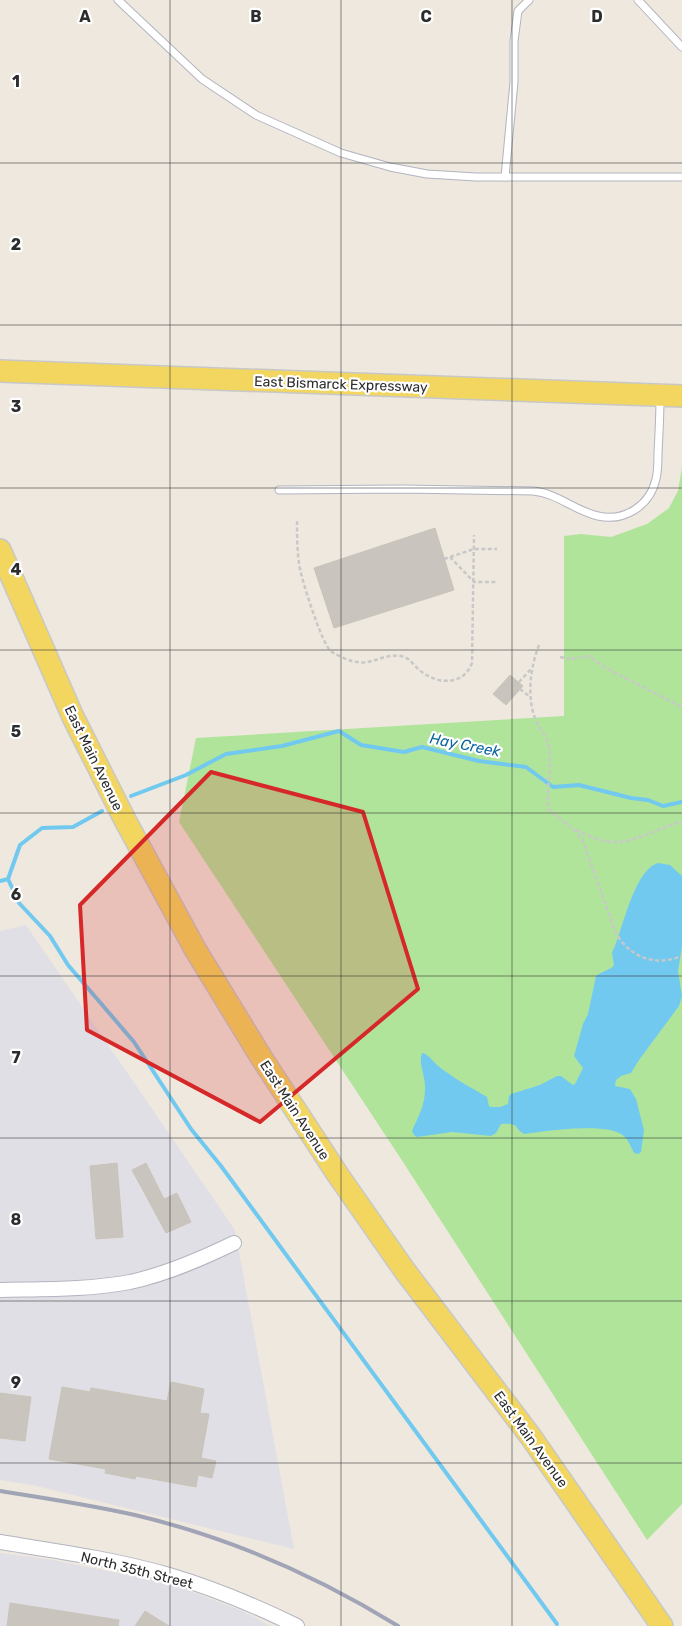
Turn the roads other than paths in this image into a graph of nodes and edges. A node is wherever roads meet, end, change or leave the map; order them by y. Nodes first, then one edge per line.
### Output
1 (118, 0) edge
2 (529, 0) edge
3 (638, 0) edge
4 (682, 47) edge
5 (504, 177) junction
6 (682, 177) edge
7 (0, 371) edge
8 (660, 395) junction
9 (682, 396) edge
10 (279, 490) dead end
11 (0, 550) edge
12 (234, 1244) dead end
13 (0, 1290) edge
14 (0, 1542) edge
15 (297, 1626) edge
16 (662, 1626) edge

1 - 5 lane
2 - 5 lane
3 - 4 lane
5 - 6 lane
7 - 8 main road, East Bismarck Expressway
8 - 9 main road, East Bismarck Expressway
8 - 10 lane
11 - 16 main road, East Main Avenue
12 - 13 street
14 - 15 street, North 35th Street

